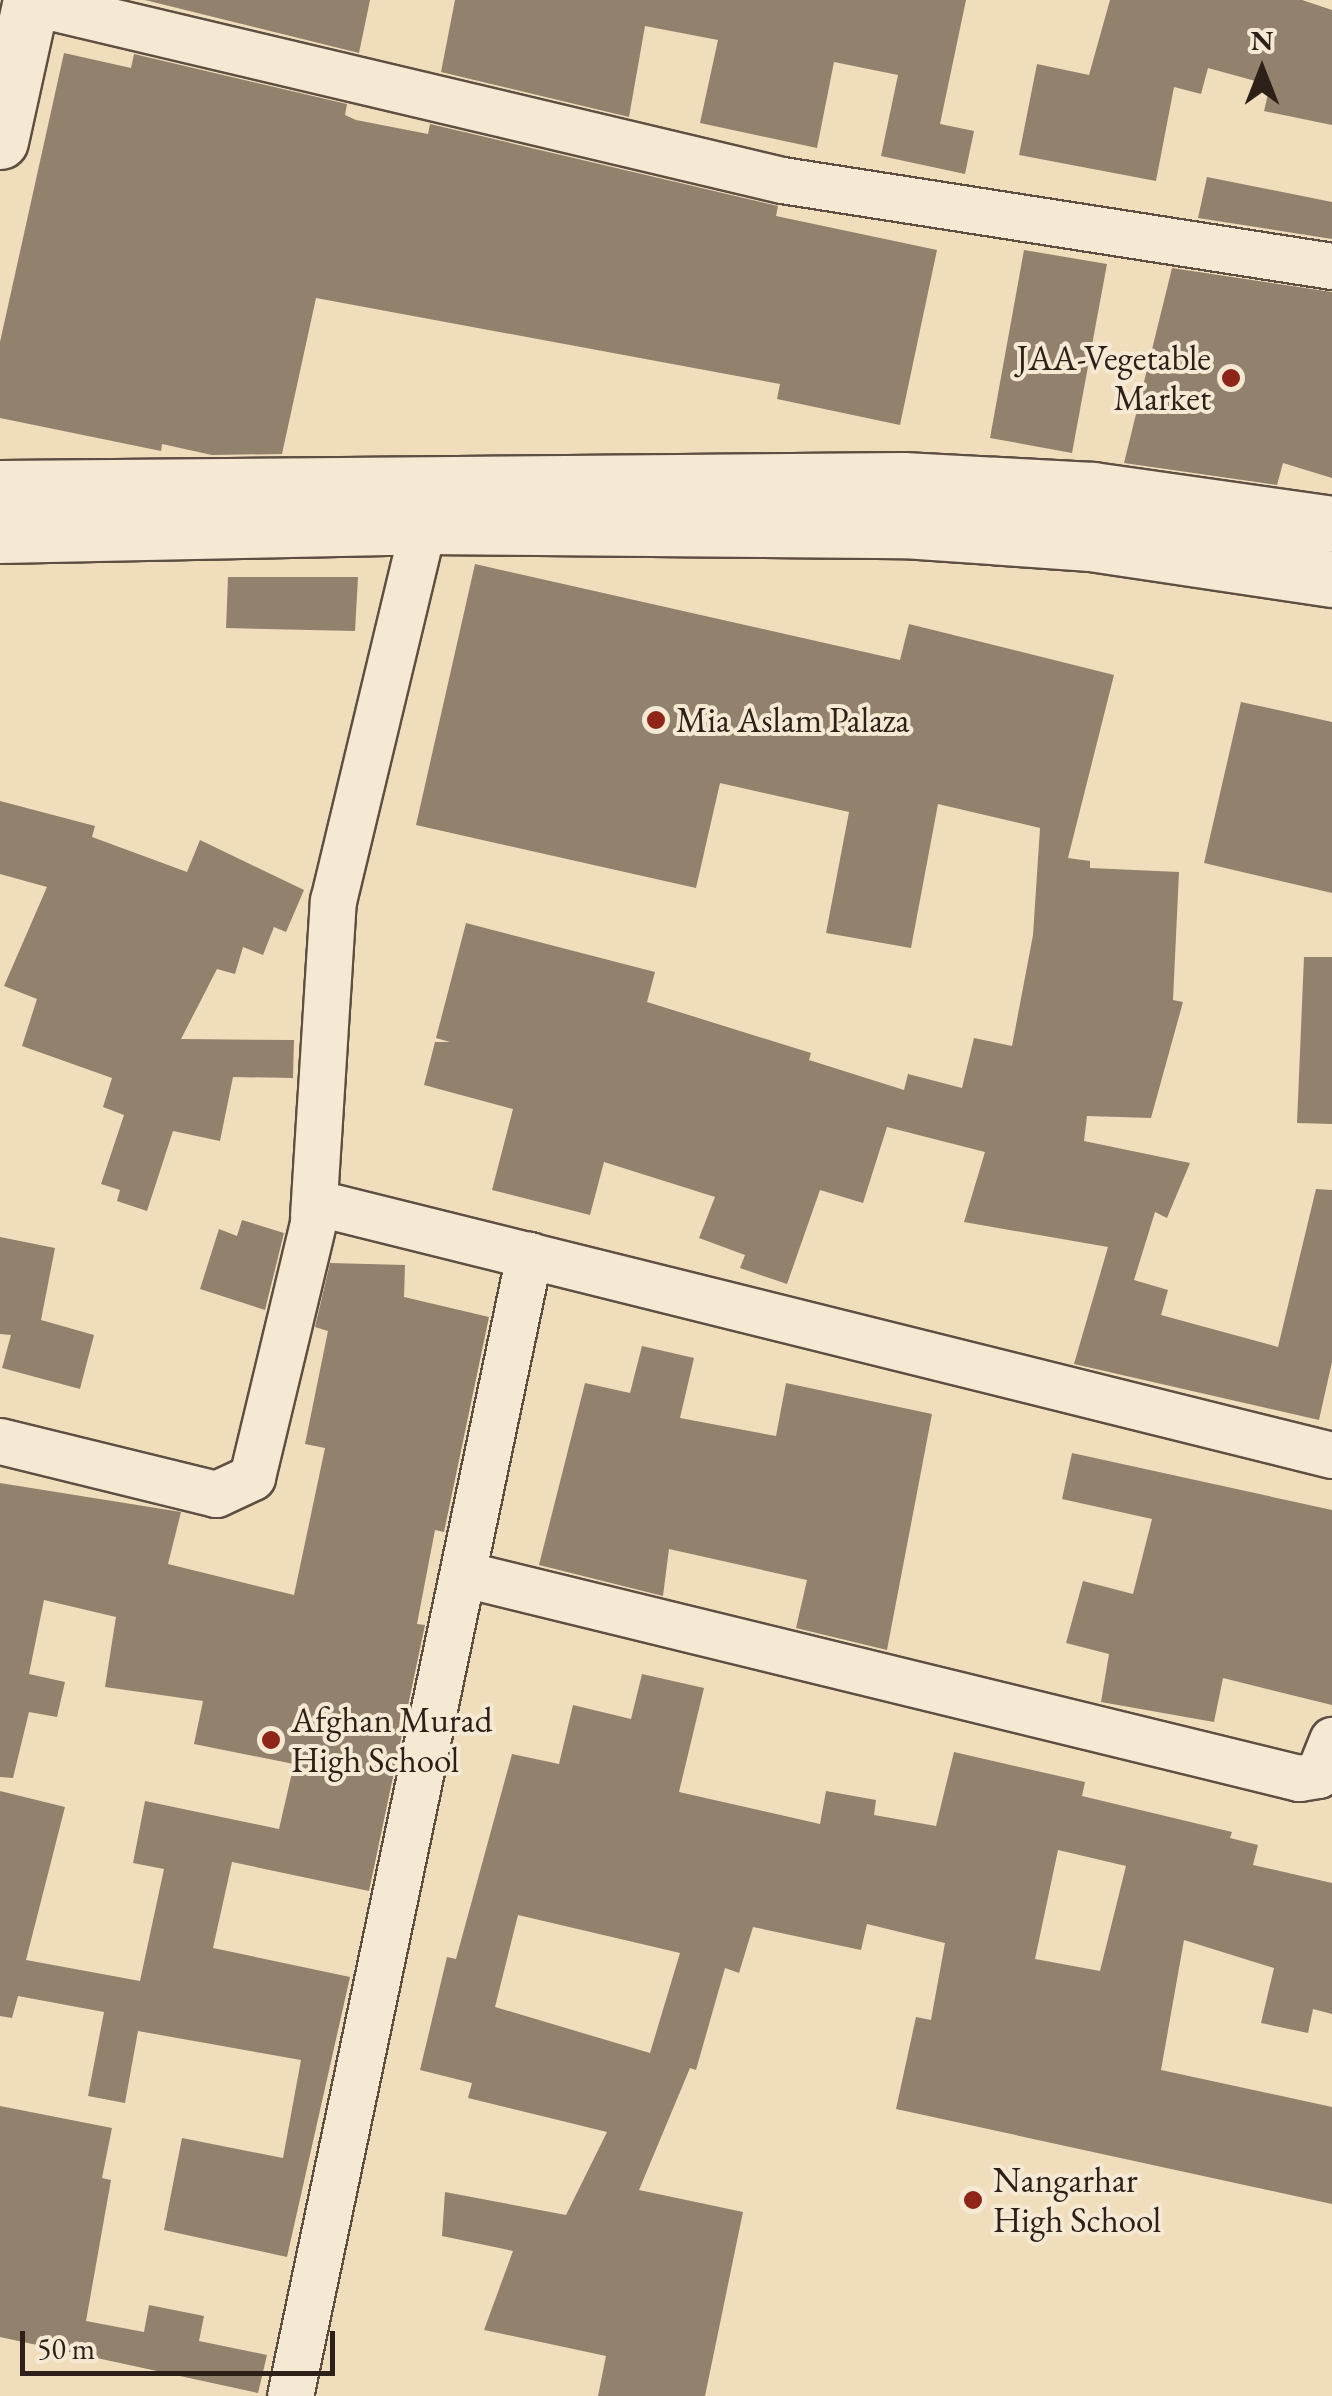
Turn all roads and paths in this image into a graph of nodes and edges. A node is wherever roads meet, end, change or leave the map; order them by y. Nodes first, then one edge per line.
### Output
1 (30, 1) edge
2 (0, 141) edge
3 (1332, 266) edge
4 (0, 488) edge
5 (1332, 524) edge
6 (423, 526) junction
7 (0, 534) edge
8 (1332, 579) edge
9 (314, 1216) junction
10 (530, 1255) junction
11 (0, 1441) edge
12 (1332, 1455) edge
13 (464, 1574) junction
14 (1332, 1740) edge
15 (290, 2396) edge

1 - 2 main road
1 - 3 street
4 - 5 main road
6 - 7 main road
6 - 8 main road
6 - 9 street
9 - 10 street
9 - 11 street
10 - 12 street
10 - 13 street
13 - 14 street
13 - 15 street

